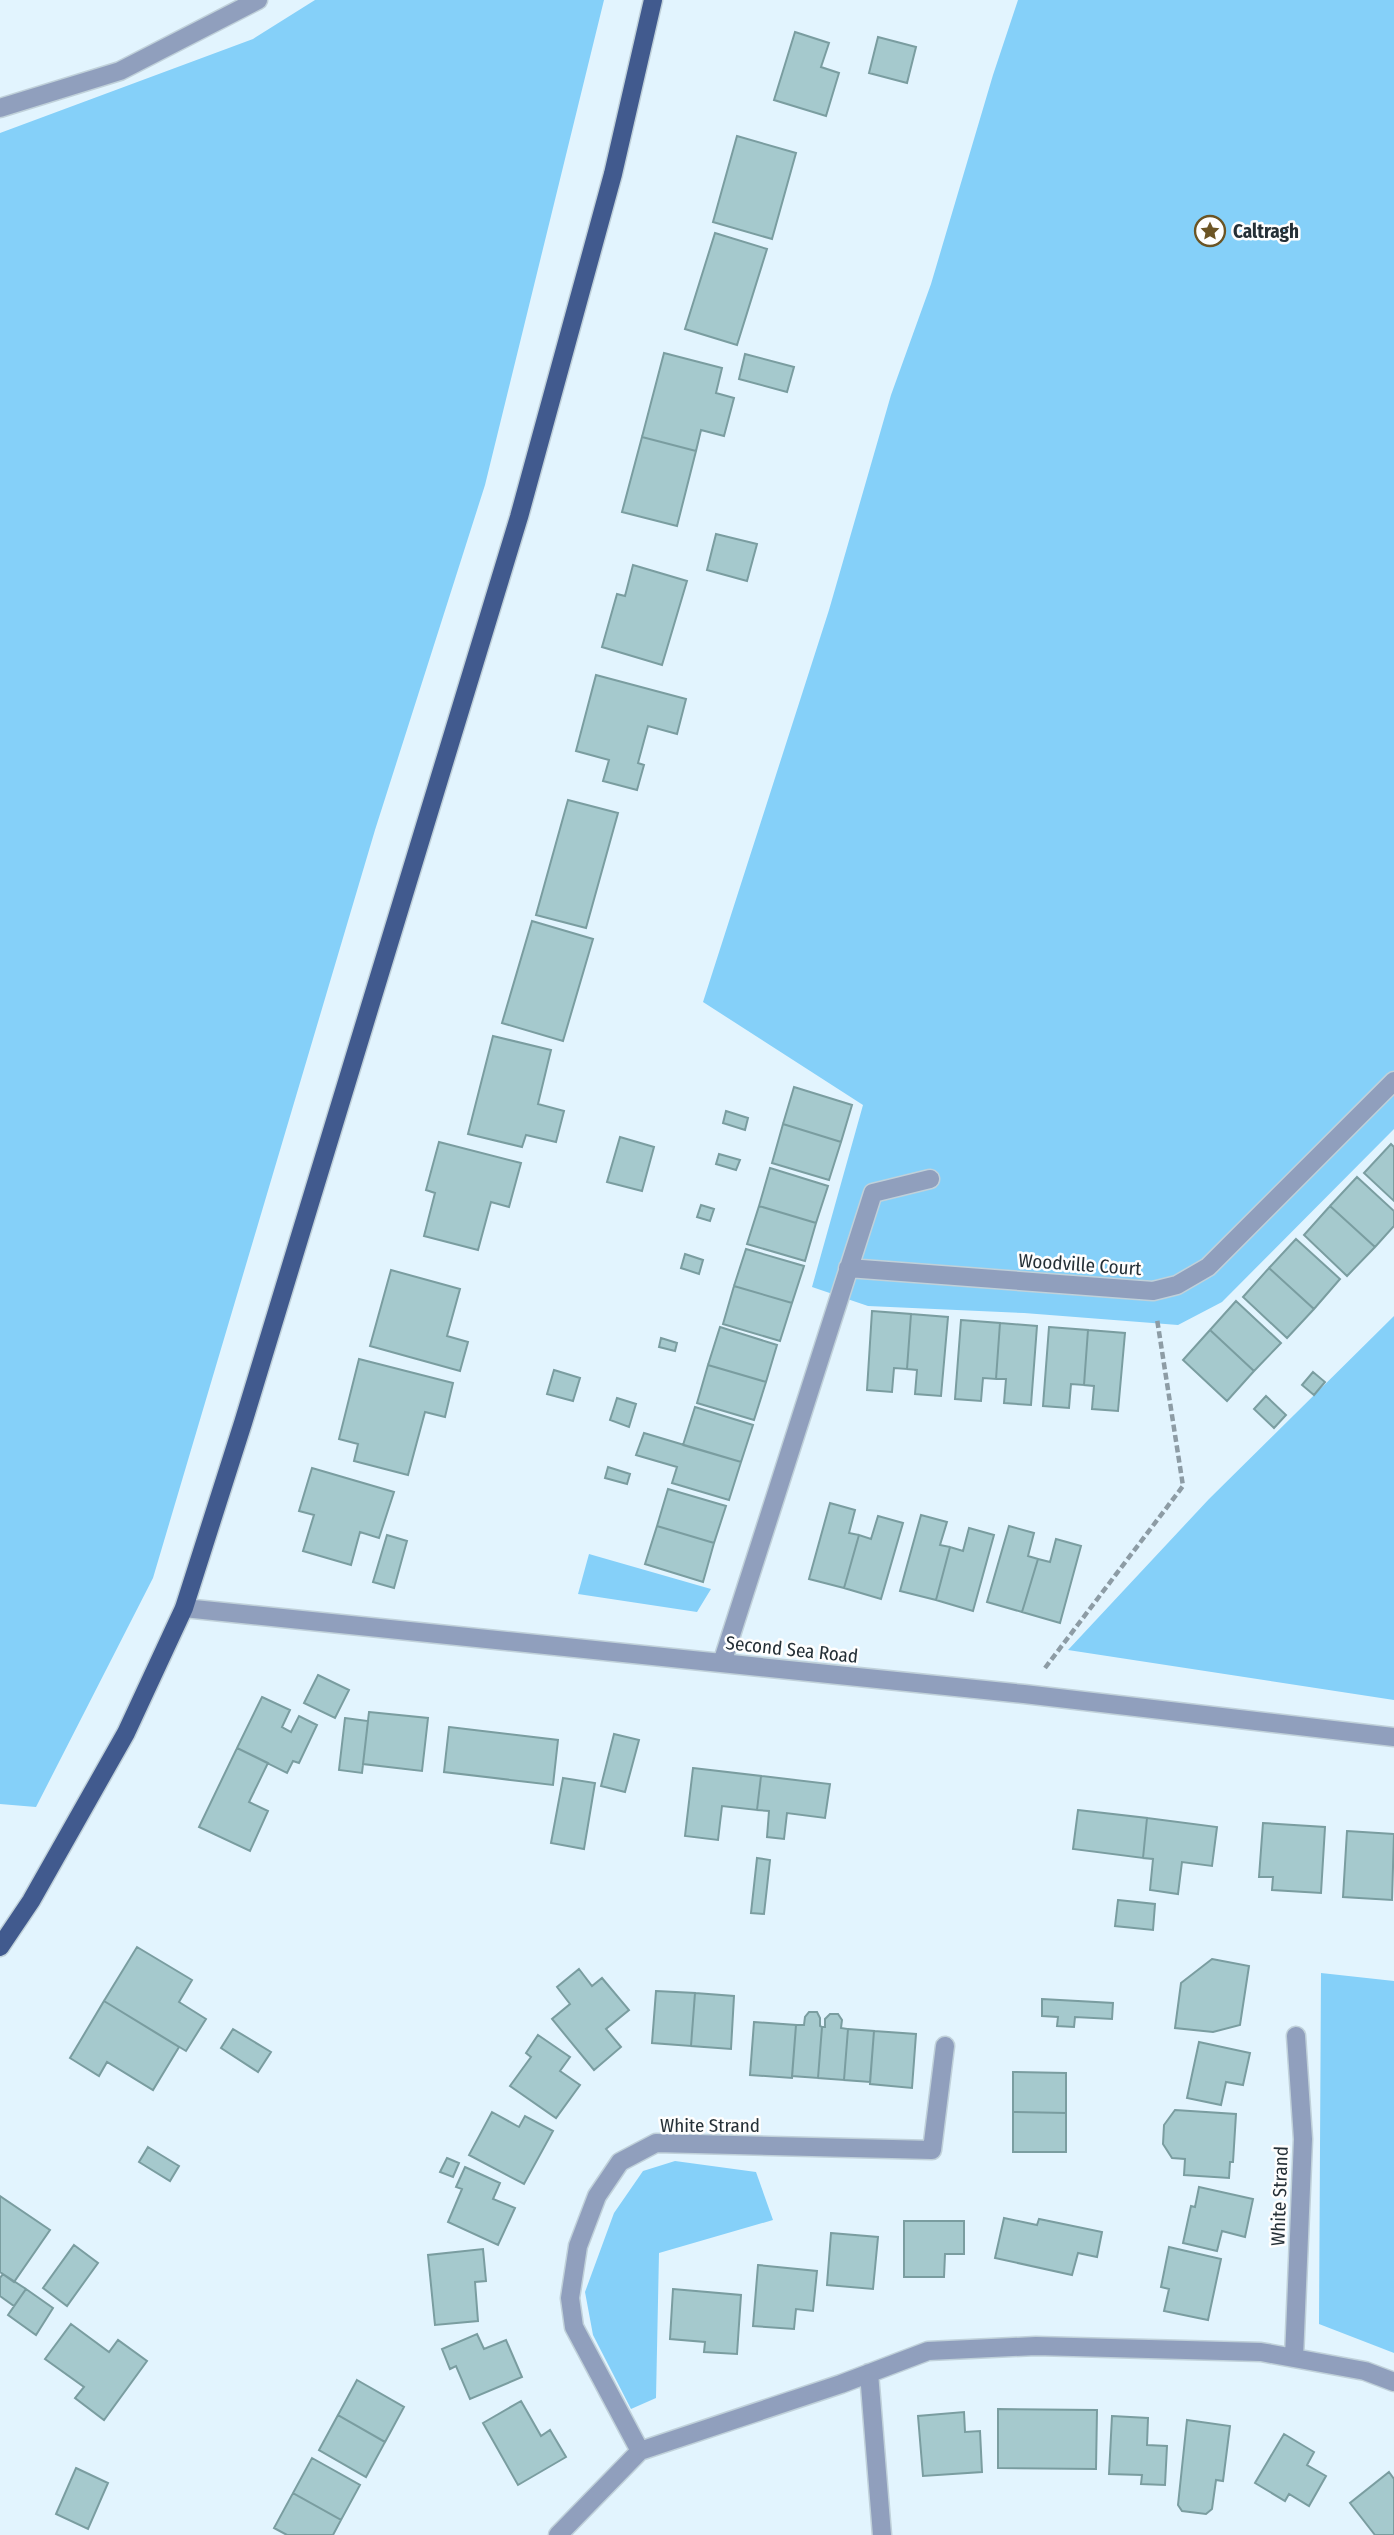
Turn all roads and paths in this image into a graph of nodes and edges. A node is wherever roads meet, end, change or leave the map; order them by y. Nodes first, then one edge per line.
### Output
1 (258, 0) edge
2 (653, 0) edge
3 (0, 108) edge
4 (1394, 1081) edge
5 (930, 1179) dead end
6 (848, 1268) junction
7 (1153, 1291) junction
8 (184, 1608) junction
9 (722, 1663) junction
10 (1024, 1694) junction
11 (1394, 1737) edge
12 (0, 1947) edge
13 (1296, 2036) dead end
14 (945, 2046) dead end
15 (1294, 2358) junction
16 (869, 2373) junction
17 (1394, 2382) edge
18 (640, 2451) junction
19 (558, 2535) edge
20 (882, 2535) edge

1 - 3 street
2 - 8 main road
4 - 7 street, Woodville Court
5 - 6 street
6 - 7 street, Woodville Court
6 - 9 street
7 - 10 path
8 - 9 street, Second Sea Road
8 - 12 main road
9 - 10 street, Second Sea Road
10 - 11 street, Second Sea Road
13 - 15 street, White Strand
14 - 18 street, White Strand
15 - 16 street
15 - 17 street
16 - 18 street
16 - 20 street
18 - 19 street

